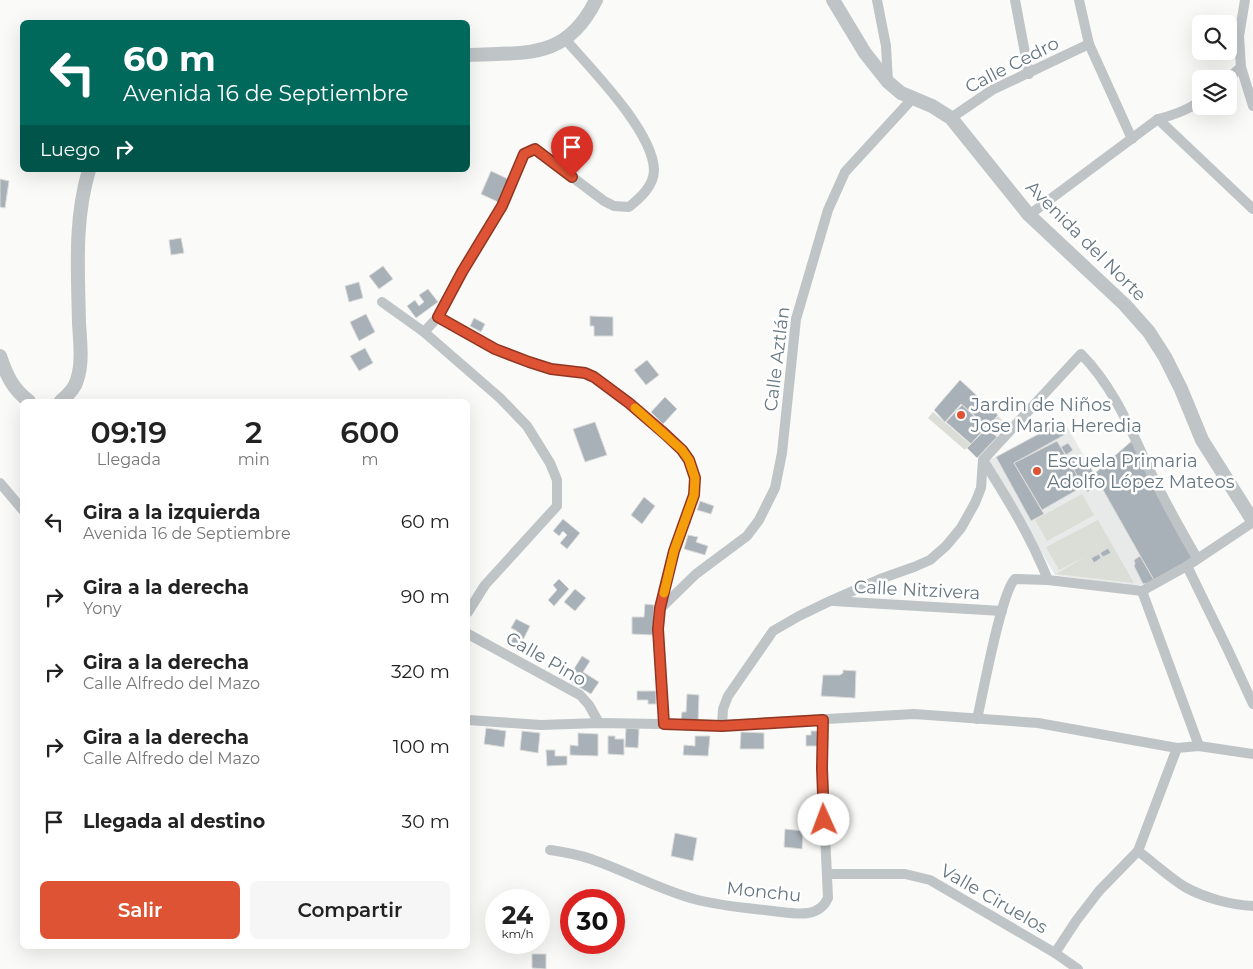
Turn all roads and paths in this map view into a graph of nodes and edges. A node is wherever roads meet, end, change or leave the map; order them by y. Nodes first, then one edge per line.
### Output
1 (596, 0) edge
2 (833, 0) edge
3 (877, 0) edge
4 (1015, 0) edge
5 (1079, 0) edge
6 (1246, 0) edge
7 (565, 39) junction
8 (1089, 44) junction
9 (470, 55) edge
10 (1241, 67) junction
11 (1237, 71) edge
12 (1029, 74) junction
13 (888, 82) junction
14 (913, 98) junction
15 (1192, 106) edge
16 (1253, 106) edge
17 (951, 118) junction
18 (1158, 119) junction
19 (1132, 138) junction
20 (88, 172) edge
21 (1253, 209) edge
22 (1029, 215) junction
23 (382, 302) dead end
24 (438, 317) junction
25 (424, 332) junction
26 (0, 356) edge
27 (26, 399) edge
28 (64, 399) edge
29 (983, 460) junction
30 (0, 483) edge
31 (20, 508) edge
32 (1253, 521) edge
33 (1197, 558) junction
34 (1187, 566) junction
35 (1048, 580) junction
36 (1142, 591) junction
37 (830, 601) junction
38 (660, 608) junction
39 (470, 609) edge
40 (1002, 611) junction
41 (470, 635) edge
42 (1253, 704) edge
43 (977, 719) junction
44 (470, 720) edge
45 (823, 720) junction
46 (599, 723) junction
47 (664, 724) junction
48 (722, 726) junction
49 (1198, 746) junction
50 (1177, 748) junction
51 (1253, 754) edge
52 (550, 850) dead end
53 (1138, 851) junction
54 (827, 874) junction
55 (1253, 906) edge
56 (1055, 953) junction
57 (1078, 969) edge

1 - 7 street
2 - 13 street, Avenida del Norte
3 - 13 street
4 - 12 street
5 - 8 street
6 - 10 street
7 - 9 street
7 - 24 street
8 - 12 street, Calle Cedro
8 - 19 street
10 - 11 street
10 - 16 street
12 - 17 street, Calle Cedro
13 - 14 street, Avenida del Norte
14 - 17 street, Avenida del Norte
14 - 38 street, Calle Aztlán
15 - 18 street
17 - 22 street, Avenida del Norte
18 - 19 street
18 - 21 street
19 - 22 street
20 - 28 street
22 - 32 street, Avenida del Norte
23 - 25 street
24 - 25 street
24 - 38 street
25 - 39 street
26 - 27 street
29 - 33 street
29 - 35 street
29 - 37 street
30 - 31 street
32 - 33 street
33 - 34 street
34 - 36 street
34 - 42 street
35 - 36 street
35 - 40 street
36 - 49 street
37 - 40 street, Calle Nitzivera
37 - 48 street
38 - 47 street
40 - 43 street
41 - 46 street, Calle Pino
43 - 45 street
43 - 50 street
44 - 46 street
45 - 48 street
45 - 54 street, Monchu
46 - 47 street
47 - 48 street
49 - 50 street
49 - 51 street
50 - 53 street
52 - 54 street, Monchu
53 - 55 street
53 - 56 street
54 - 56 street, Valle Ciruelos
56 - 57 street, Valle Ciruelos

